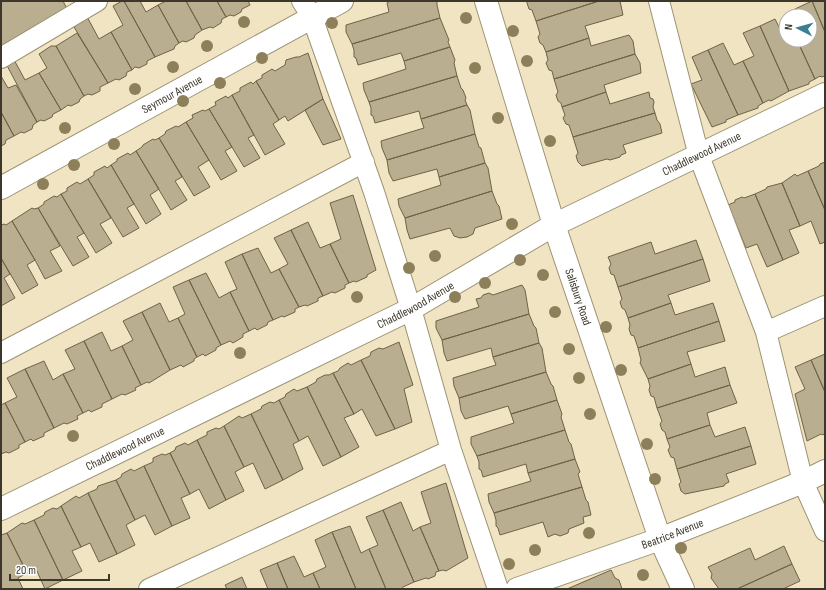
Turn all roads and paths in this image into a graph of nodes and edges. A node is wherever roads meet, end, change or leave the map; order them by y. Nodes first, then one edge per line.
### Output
1 (97, 1) edge
2 (342, 1) edge
3 (486, 1) edge
4 (664, 3) edge
5 (307, 9) edge
6 (1, 58) edge
7 (825, 94) edge
8 (699, 156) junction
9 (364, 162) junction
10 (1, 188) edge
11 (554, 225) junction
12 (825, 306) edge
13 (411, 309) junction
14 (766, 332) junction
15 (1, 354) edge
16 (451, 450) junction
17 (825, 471) edge
18 (803, 482) junction
19 (1, 509) edge
20 (825, 531) edge
21 (660, 539) junction
22 (149, 589) edge
23 (498, 589) edge
24 (517, 589) edge
25 (683, 589) edge

1 - 6 lane
2 - 5 street, Seymour Avenue
3 - 11 street, Salisbury Road
4 - 8 lane
5 - 9 lane
5 - 10 street, Seymour Avenue
7 - 8 street, Chaddlewood Avenue
8 - 11 street, Chaddlewood Avenue
8 - 14 lane
9 - 13 lane
9 - 15 lane
11 - 13 street, Chaddlewood Avenue
11 - 21 street, Salisbury Road
12 - 14 lane
13 - 16 lane
13 - 19 street, Chaddlewood Avenue
14 - 18 lane
16 - 22 lane
16 - 23 lane
17 - 18 street, Beatrice Avenue
18 - 20 lane
18 - 21 street, Beatrice Avenue
21 - 24 street, Beatrice Avenue
21 - 25 street, Salisbury Road

